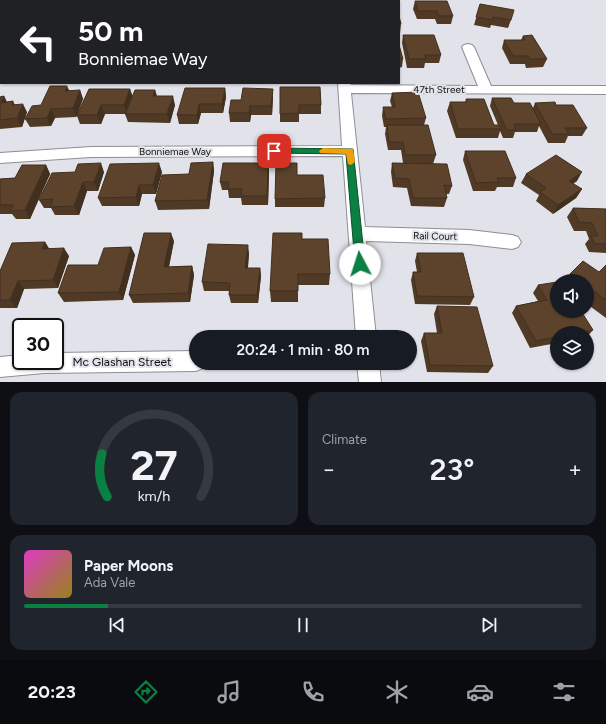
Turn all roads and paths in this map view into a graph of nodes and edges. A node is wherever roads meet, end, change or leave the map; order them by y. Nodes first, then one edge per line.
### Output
1 (468, 47) dead end
2 (344, 86) edge
3 (486, 89) junction
4 (606, 90) edge
5 (350, 151) junction
6 (0, 158) edge
7 (357, 234) junction
8 (512, 242) dead end
9 (365, 330) edge
10 (189, 362) edge
11 (0, 367) edge
12 (369, 370) edge
13 (370, 382) edge

1 - 3 street
2 - 3 street, 47th Street
2 - 5 street
3 - 4 street, 47th Street
5 - 6 street, Bonniemae Way
5 - 7 street
7 - 8 street, Rail Court
7 - 9 street
10 - 11 street, Mc Glashan Street
12 - 13 street

